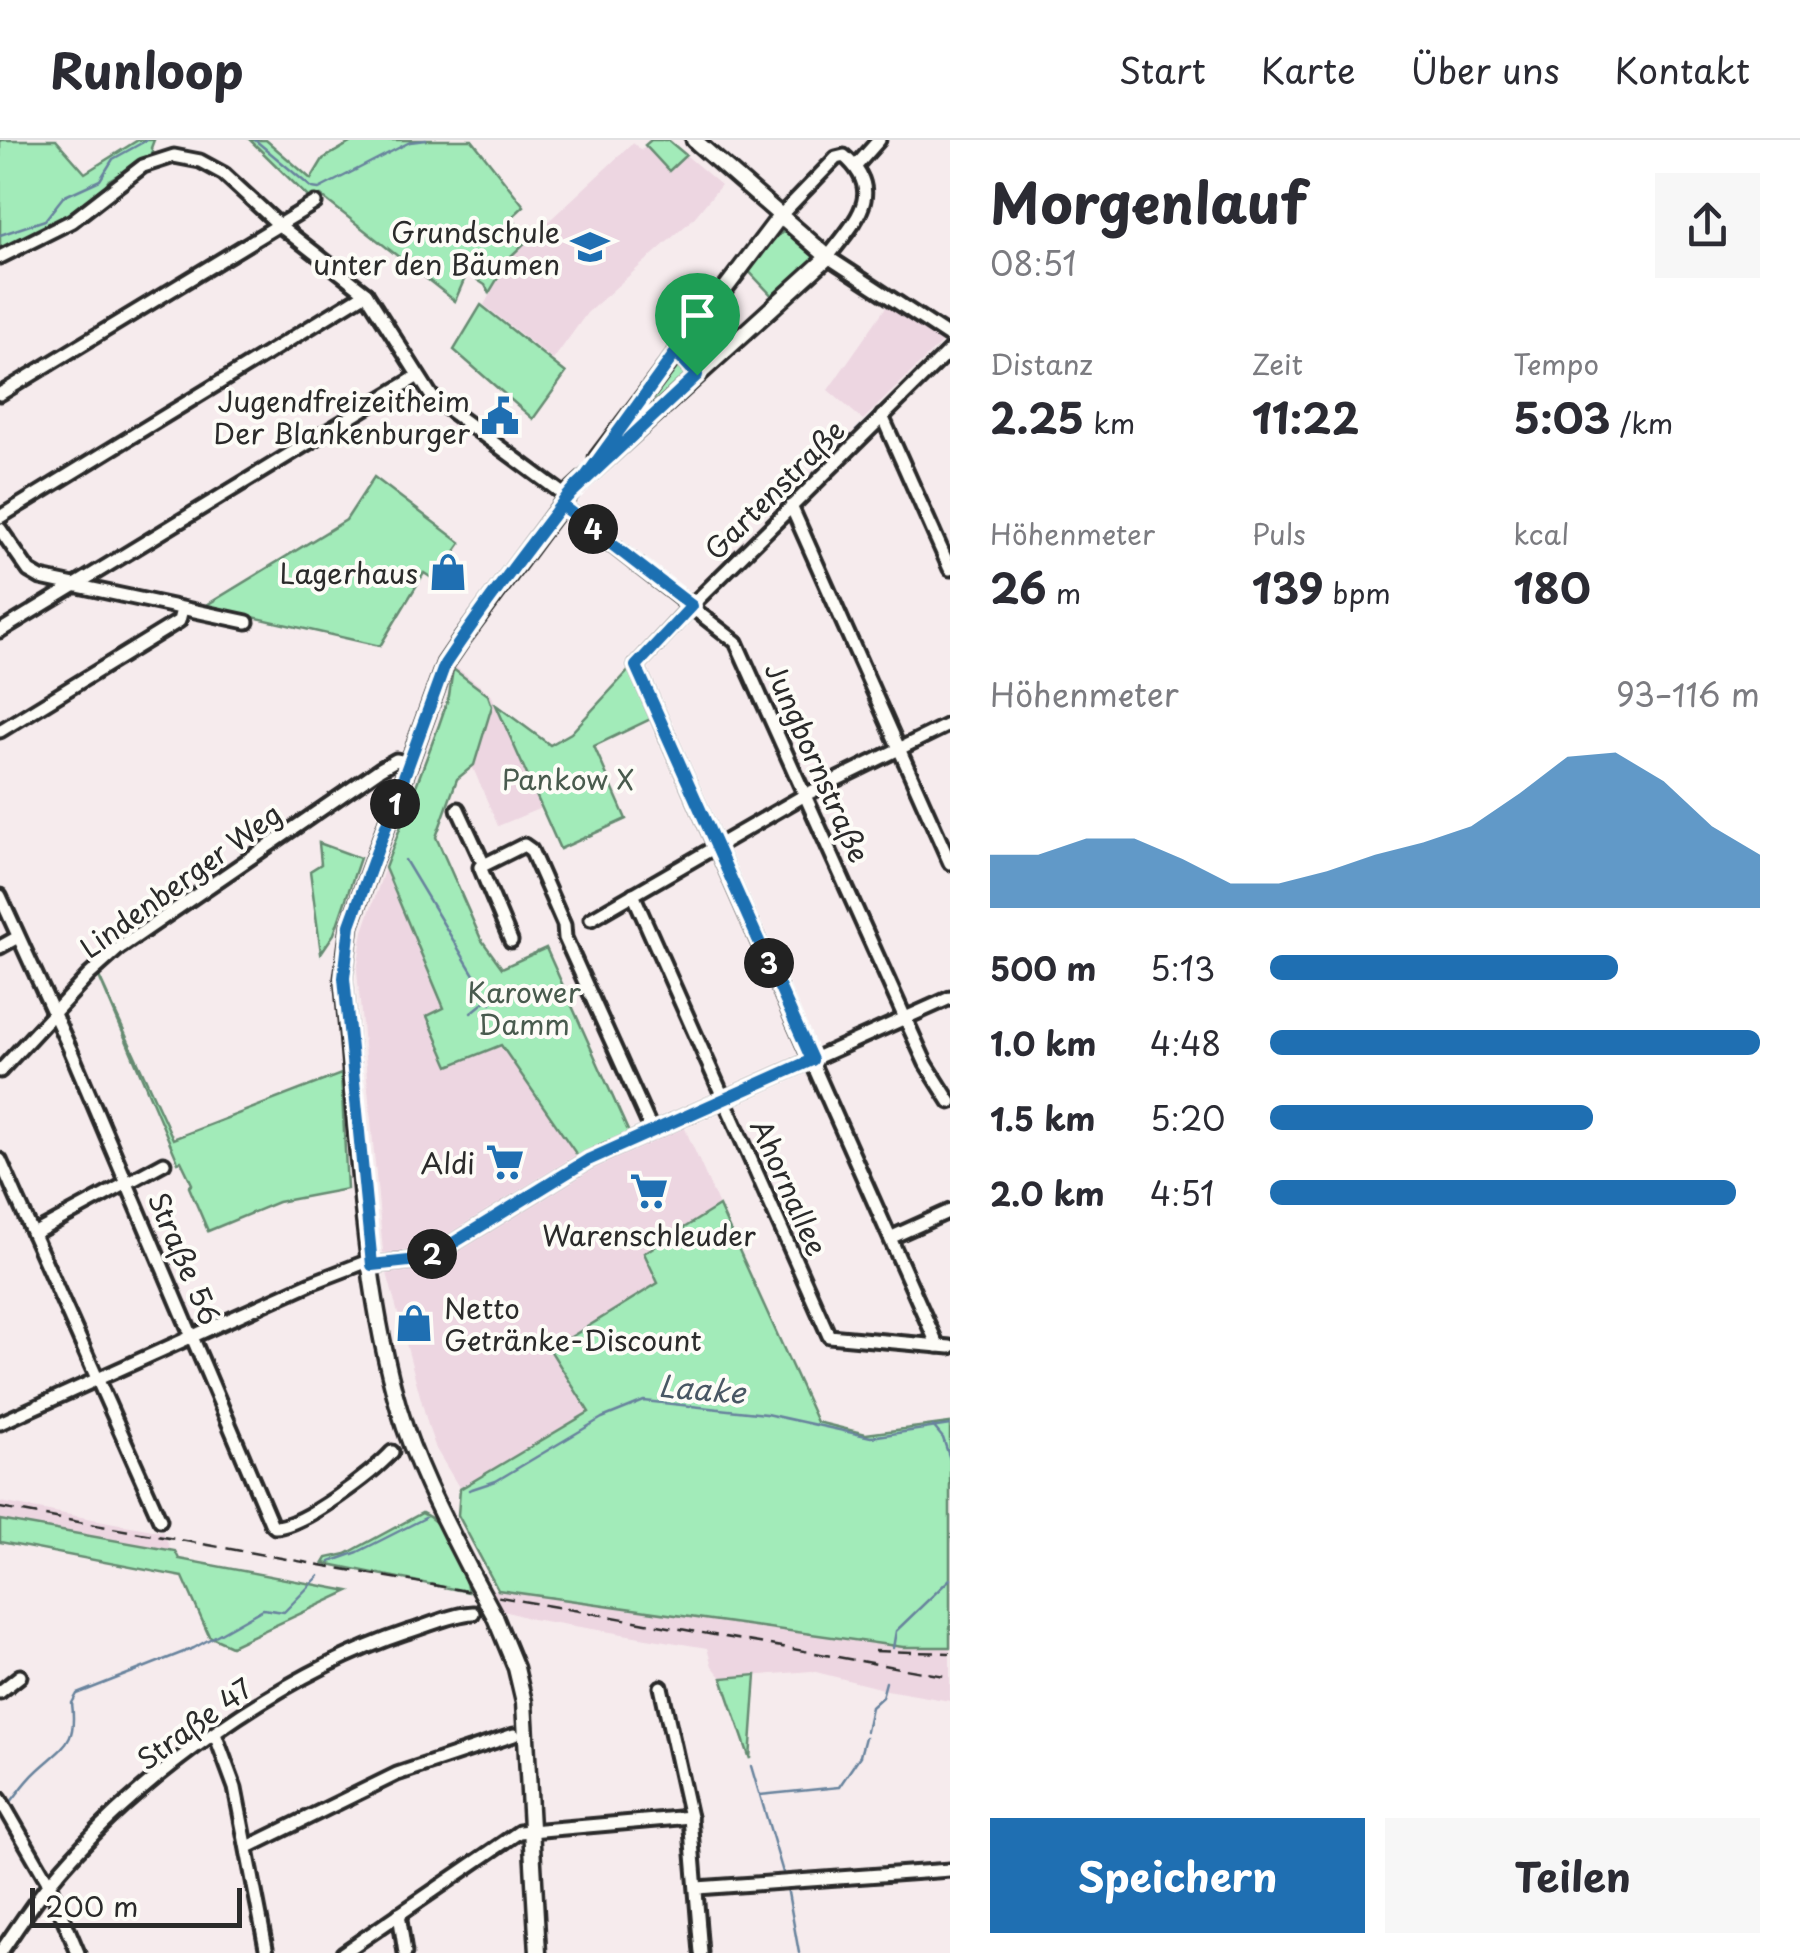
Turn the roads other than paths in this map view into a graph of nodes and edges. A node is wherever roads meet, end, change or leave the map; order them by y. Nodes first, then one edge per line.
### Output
1 (694, 140) edge
2 (879, 140) edge
3 (856, 166) junction
4 (315, 203) dead end
5 (781, 215) junction
6 (279, 224) junction
7 (828, 256) junction
8 (0, 257) edge
9 (366, 293) junction
10 (950, 336) edge
11 (950, 350) edge
12 (676, 352) junction
13 (697, 375) junction
14 (418, 376) junction
15 (0, 394) edge
16 (882, 416) junction
17 (584, 479) junction
18 (564, 501) junction
19 (791, 506) junction
20 (0, 517) edge
21 (0, 529) edge
22 (950, 569) edge
23 (74, 586) junction
24 (692, 606) junction
25 (182, 609) junction
26 (247, 622) dead end
27 (0, 631) edge
28 (950, 724) edge
29 (0, 731) edge
30 (899, 748) junction
31 (410, 763) junction
32 (805, 795) junction
33 (458, 809) dead end
34 (716, 847) junction
35 (483, 863) junction
36 (950, 864) edge
37 (633, 894) junction
38 (0, 896) edge
39 (591, 919) dead end
40 (18, 936) junction
41 (511, 941) dead end
42 (0, 947) edge
43 (950, 998) edge
44 (53, 1013) junction
45 (905, 1018) junction
46 (812, 1060) junction
47 (0, 1072) edge
48 (724, 1099) junction
49 (950, 1102) edge
50 (652, 1132) junction
51 (0, 1160) edge
52 (164, 1163) dead end
53 (127, 1184) junction
54 (950, 1211) edge
55 (33, 1234) junction
56 (892, 1237) junction
57 (371, 1263) junction
58 (191, 1336) junction
59 (944, 1347) edge
60 (98, 1379) junction
61 (0, 1423) edge
62 (392, 1452) dead end
63 (160, 1520) dead end
64 (473, 1613) dead end
65 (20, 1676) dead end
66 (660, 1686) dead end
67 (0, 1692) edge
68 (215, 1734) junction
69 (514, 1735) dead end
70 (1, 1801) edge
71 (690, 1817) junction
72 (532, 1829) junction
73 (248, 1847) junction
74 (950, 1870) edge
75 (49, 1884) junction
76 (697, 1888) junction
77 (398, 1914) junction
78 (0, 1952) edge
79 (78, 1953) edge
80 (266, 1953) edge
81 (343, 1953) edge
82 (405, 1953) edge
83 (538, 1953) edge
84 (701, 1953) edge

1 - 5 main road
2 - 3 street
3 - 5 street
3 - 7 street
4 - 6 street
5 - 7 main road
5 - 12 main road
6 - 8 street, Jungbornstraße
6 - 9 street, Jungbornstraße
6 - 15 street
7 - 10 street
7 - 13 main road
9 - 14 street, Jungbornstraße
9 - 20 street
11 - 16 street, Gartenstraße
12 - 13 street
12 - 17 main road
13 - 17 main road
14 - 18 street, Jungbornstraße
14 - 23 street
16 - 19 street, Gartenstraße
16 - 22 street
17 - 18 main road
18 - 24 street, Jungbornstraße
18 - 31 main road
19 - 24 street, Gartenstraße
19 - 30 street
21 - 23 street
23 - 25 street
23 - 27 street
24 - 32 street, Jungbornstraße
24 - 34 street, Gartenstraße
25 - 26 street
25 - 29 street
28 - 30 street
30 - 32 street
30 - 36 street
31 - 44 street, Lindenberger Weg
31 - 57 main road
32 - 34 street
32 - 45 street, Jungbornstraße
33 - 35 street
34 - 37 street
34 - 46 street
35 - 41 street
35 - 50 street
37 - 39 street
37 - 48 street, Ahornallee
38 - 40 street, Straße 56
40 - 42 street
40 - 44 street, Straße 56
43 - 45 street
44 - 47 street, Lindenberger Weg
44 - 53 street, Straße 56
45 - 46 street
45 - 49 street, Jungbornstraße
46 - 48 street
46 - 56 street
48 - 50 street
48 - 59 street, Ahornallee
50 - 57 street
51 - 55 street
52 - 53 street
53 - 55 street
53 - 58 street, Straße 56
54 - 56 street
55 - 60 street
56 - 59 street
57 - 58 street
57 - 72 main road, bridge
58 - 60 street
58 - 62 street, Straße 56
60 - 61 street
60 - 63 street
64 - 68 street, Straße 47
65 - 67 street
66 - 71 street
68 - 73 street
68 - 75 street, Straße 47
69 - 73 street
70 - 75 street
71 - 72 street
71 - 76 street
72 - 77 street
72 - 83 main road
73 - 80 street
74 - 76 street
75 - 78 street, Straße 47
75 - 79 street
76 - 84 street
77 - 81 street
77 - 82 street

